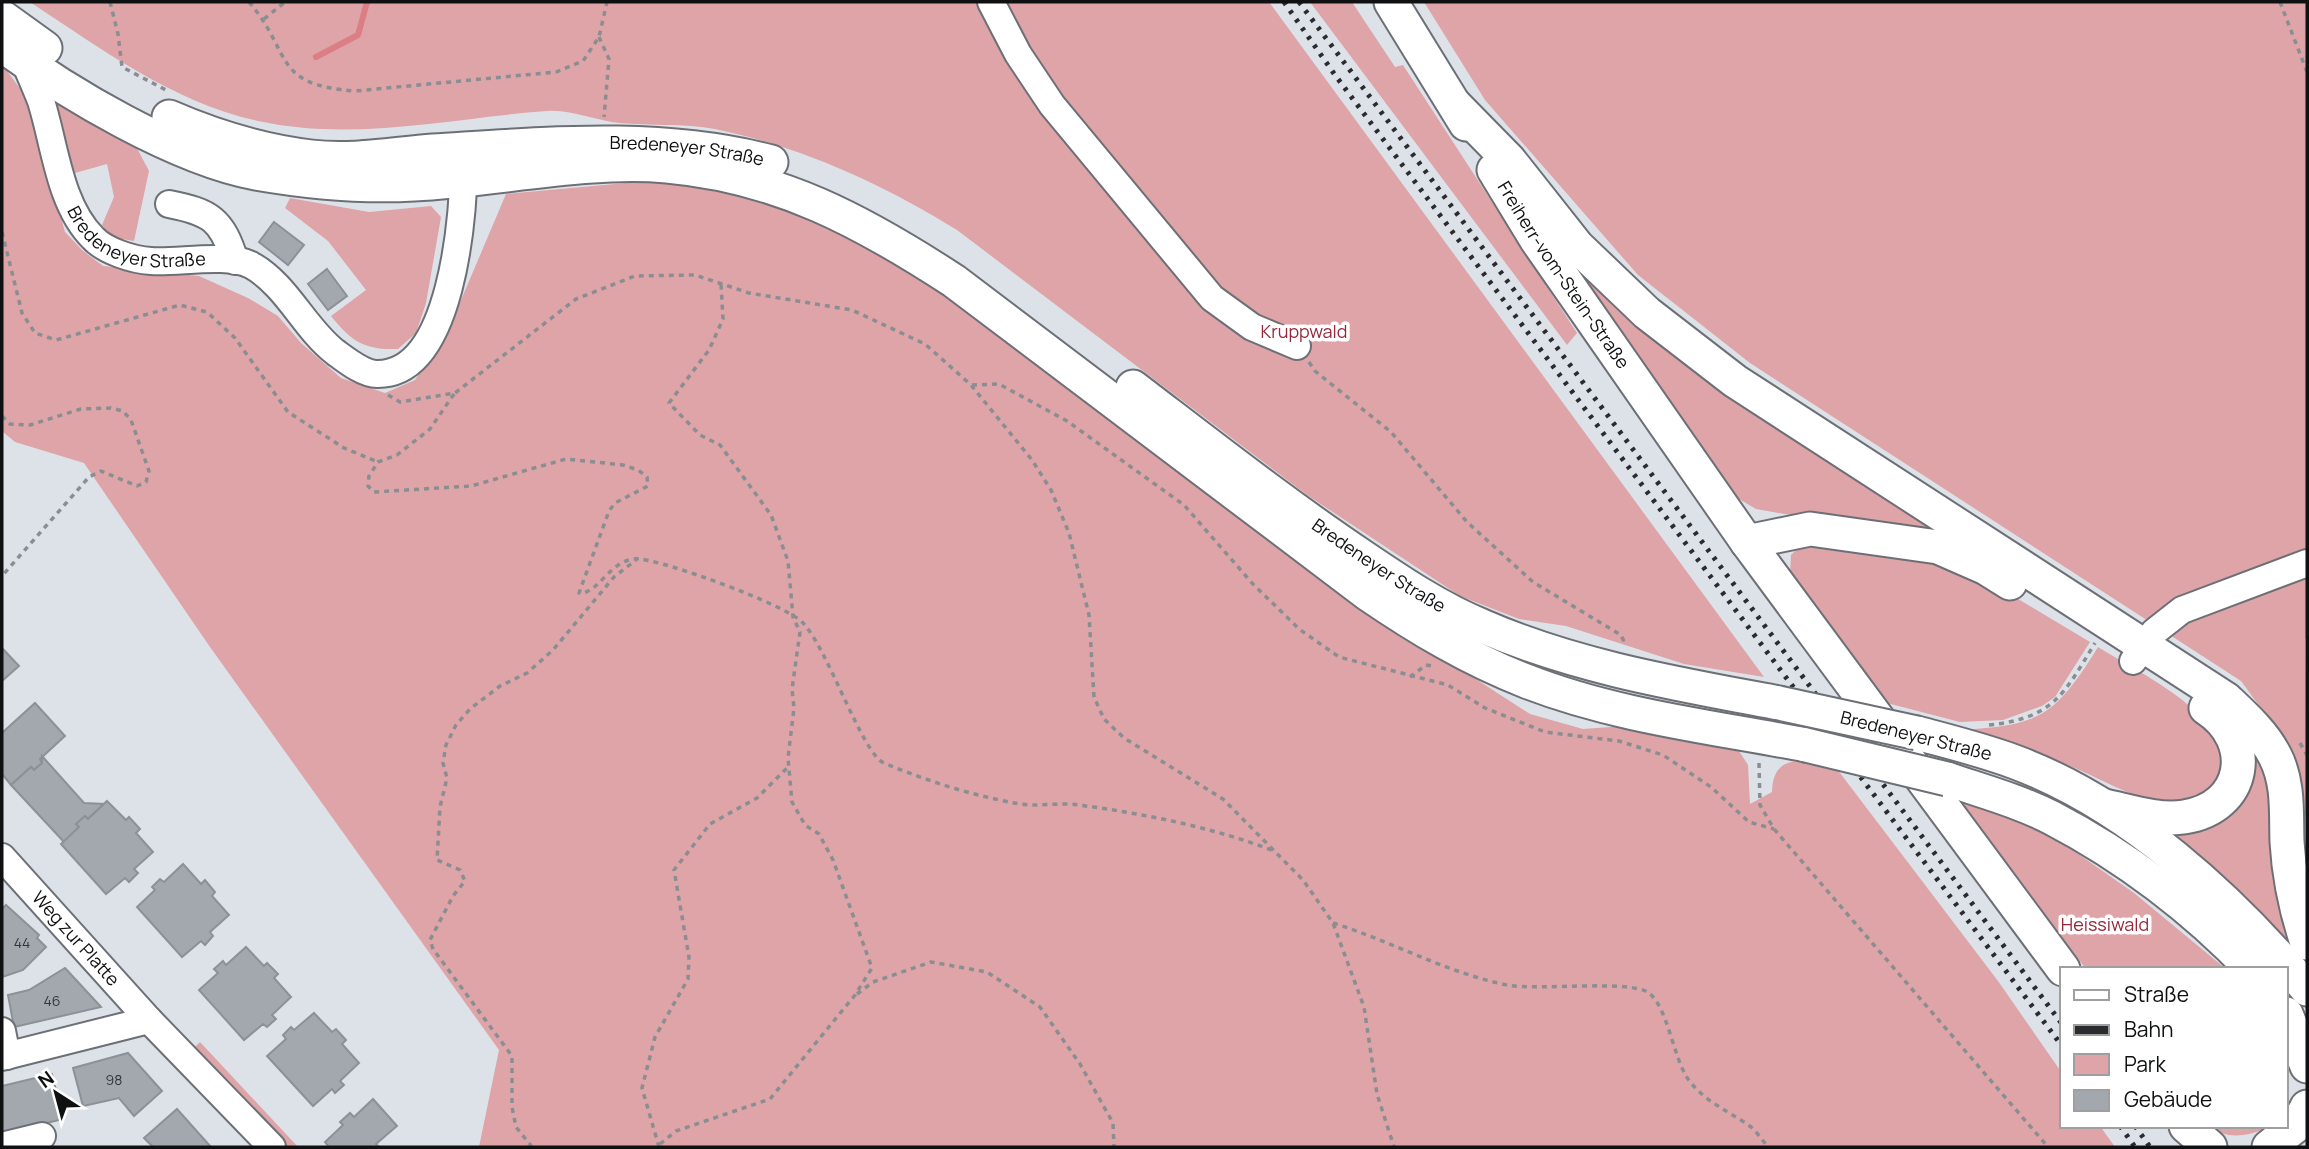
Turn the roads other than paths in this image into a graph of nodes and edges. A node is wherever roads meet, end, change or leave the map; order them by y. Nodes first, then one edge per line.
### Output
1 (991, 2) edge
2 (1391, 2) edge
3 (2, 17) edge
4 (13, 53) edge
5 (1455, 105) junction
6 (464, 164) junction
7 (169, 204) dead end
8 (235, 261) junction
9 (1297, 346) road end
10 (1747, 542) junction
11 (2307, 563) edge
12 (2138, 653) junction
13 (2104, 806) junction
14 (2, 857) edge
15 (2307, 943) edge
16 (2062, 967) edge
17 (2250, 967) edge
18 (2307, 989) edge
19 (2288, 1007) edge
20 (2288, 1019) edge
21 (149, 1020) junction
22 (2307, 1030) edge
23 (4, 1048) edge
24 (2307, 1066) edge
25 (2307, 1107) edge
26 (42, 1136) dead end
27 (2, 1146) edge
28 (272, 1147) edge
29 (2269, 1147) edge

1 - 9 street
2 - 5 main road, Freiherr-vom-Stein-Straße
3 - 6 main road, Bredeneyer Straße
4 - 6 main road, Bredeneyer Straße
4 - 8 street, Bredeneyer Straße
5 - 10 main road, Freiherr-vom-Stein-Straße
5 - 12 main road
6 - 8 street, Bredeneyer Straße
6 - 13 main road, Bredeneyer Straße, bridge
6 - 17 main road, Bredeneyer Straße, bridge
7 - 8 street
10 - 12 main road
10 - 16 main road, Freiherr-vom-Stein-Straße
11 - 12 street
12 - 13 main road
12 - 15 main road
13 - 18 main road, Bredeneyer Straße
14 - 21 street, Weg zur Platte
19 - 22 main road
20 - 24 main road
21 - 23 street
21 - 28 street, Weg zur Platte
25 - 29 main road
26 - 27 street

